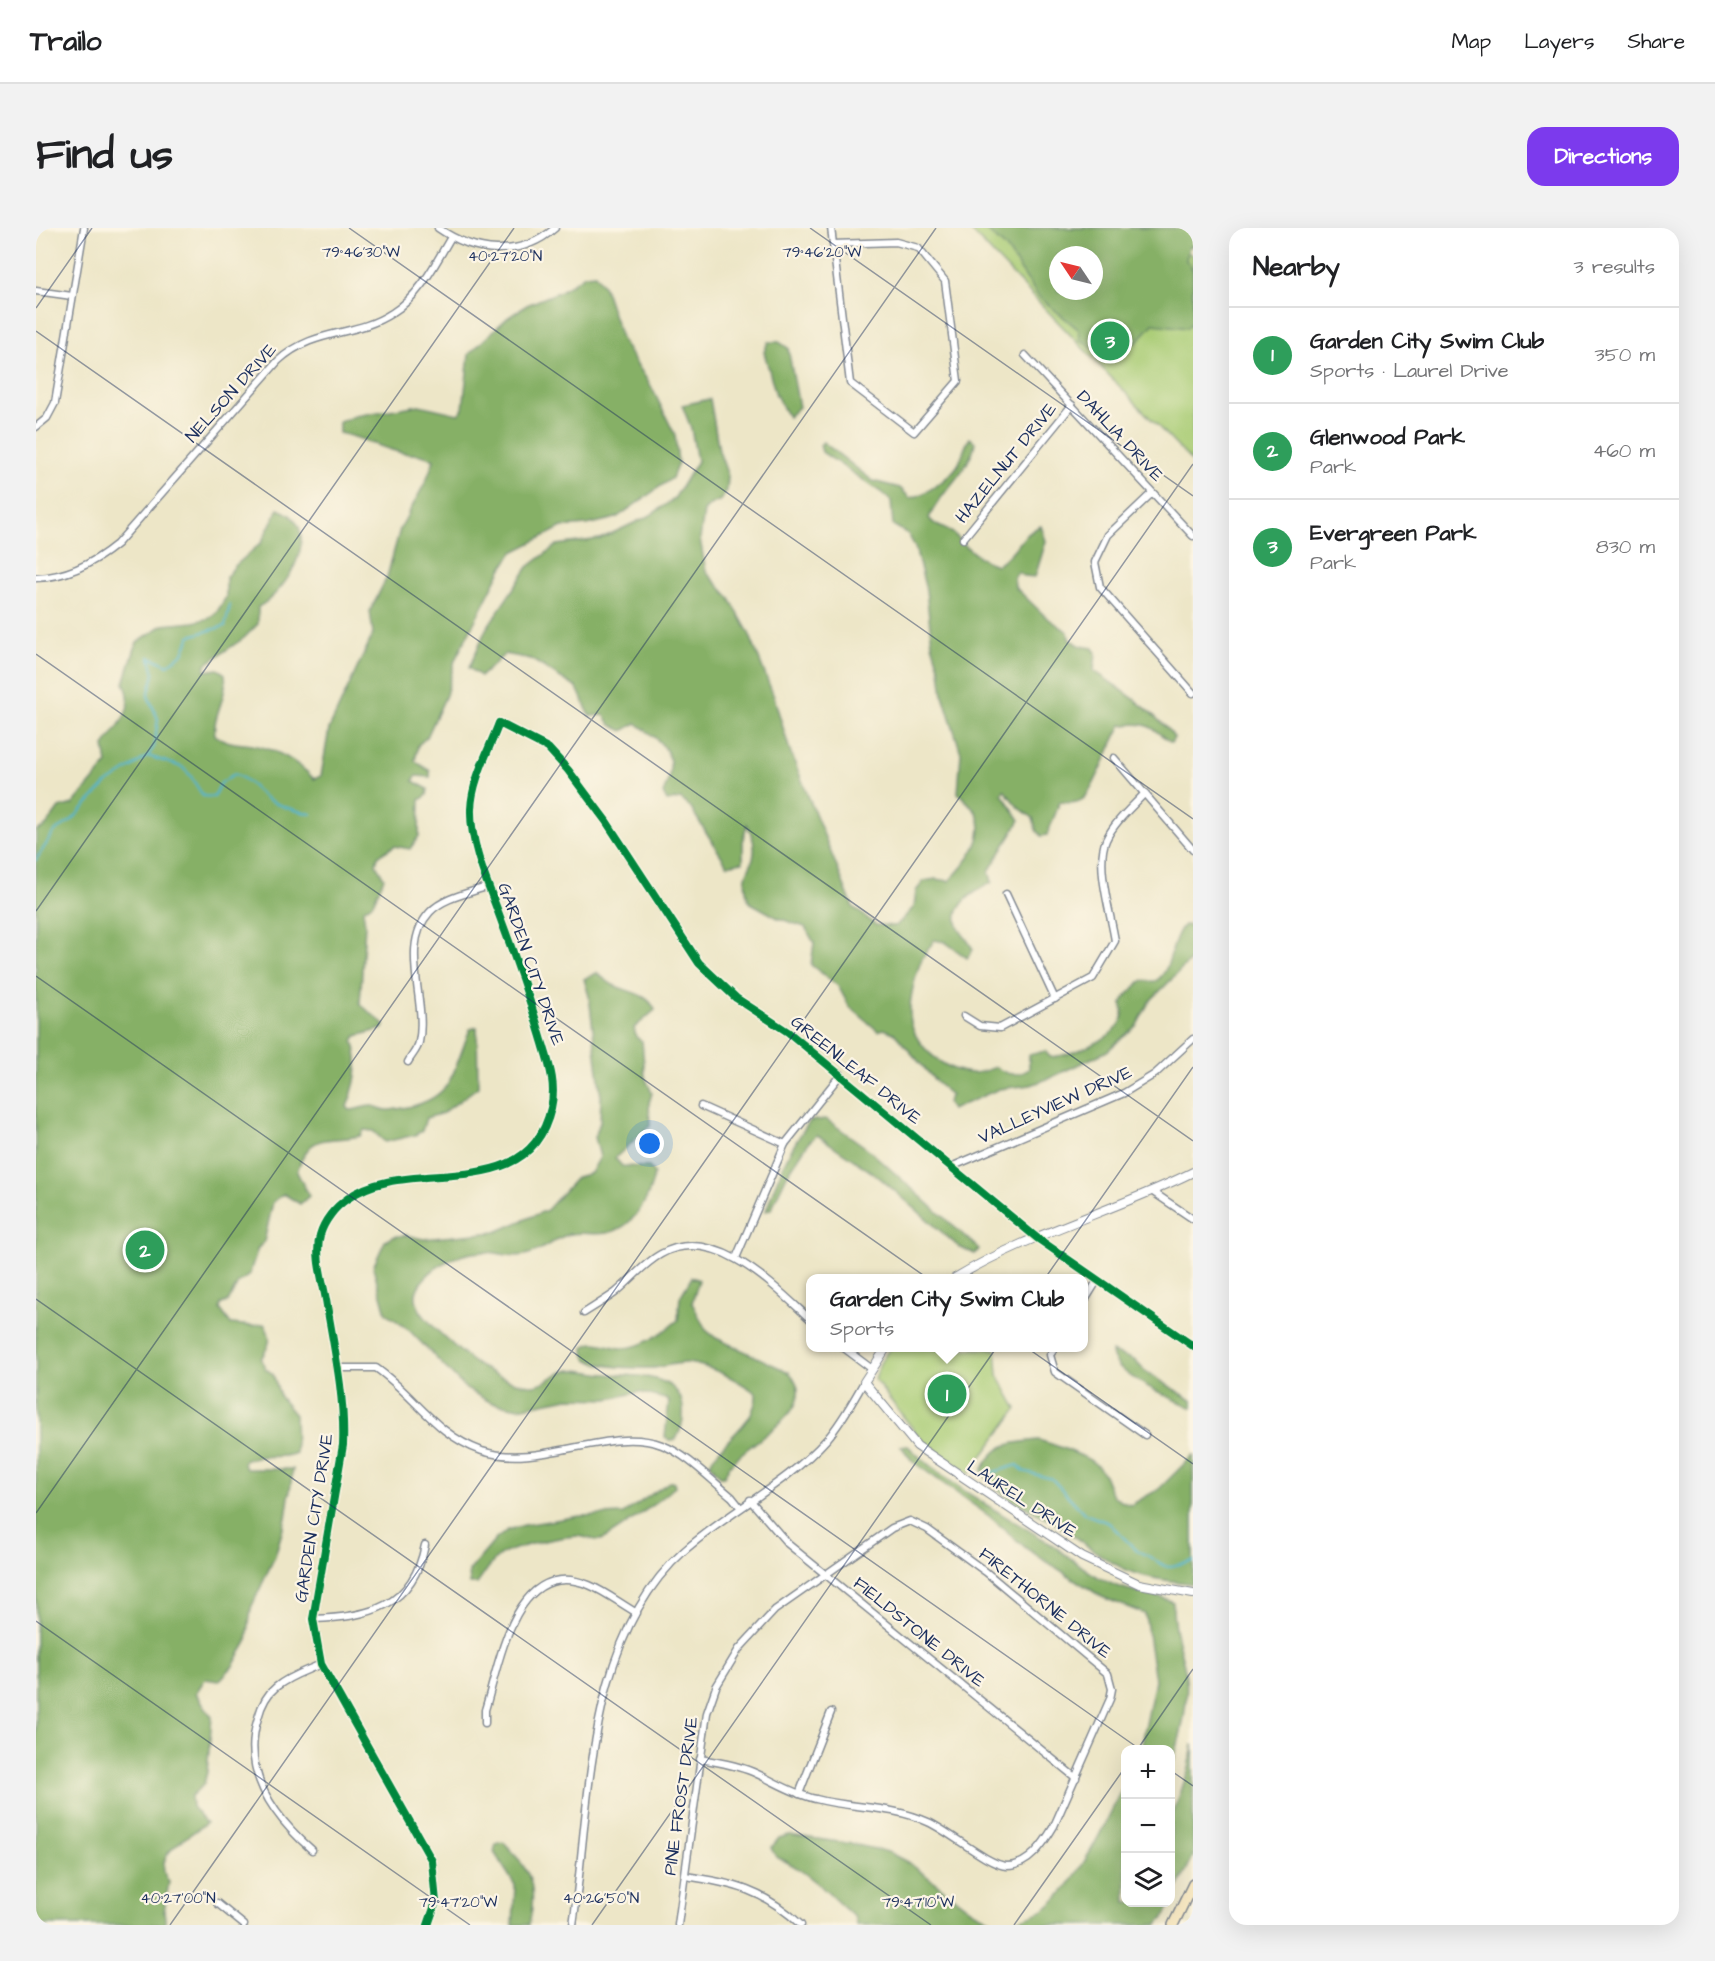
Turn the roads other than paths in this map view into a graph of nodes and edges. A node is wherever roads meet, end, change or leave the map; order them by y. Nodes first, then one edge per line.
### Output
1 (84, 228) edge
2 (438, 228) edge
3 (555, 228) edge
4 (831, 228) edge
5 (451, 237) junction
6 (833, 244) junction
7 (36, 291) edge
8 (72, 296) junction
9 (1025, 356) dead end
10 (1072, 405) junction
11 (36, 427) edge
12 (1152, 493) junction
13 (1193, 537) edge
14 (963, 539) dead end
15 (36, 578) edge
16 (1193, 693) edge
17 (499, 723) joint
18 (1114, 758) dead end
19 (1145, 793) junction
20 (1193, 850) edge
21 (489, 886) junction
22 (1006, 894) dead end
23 (1055, 999) junction
24 (964, 1016) dead end
25 (1193, 1039) edge
26 (408, 1062) dead end
27 (841, 1074) junction
28 (701, 1106) dead end
29 (785, 1144) junction
30 (951, 1167) junction
31 (1193, 1172) edge
32 (1153, 1192) junction
33 (1193, 1219) edge
34 (1037, 1238) junction
35 (736, 1258) junction
36 (963, 1274) edge
37 (1087, 1274) edge
38 (1088, 1275) edge
39 (1097, 1281) junction
40 (1088, 1294) edge
41 (584, 1313) dead end
42 (806, 1316) edge
43 (1193, 1346) edge
44 (850, 1352) edge
45 (883, 1352) edge
46 (1052, 1352) edge
47 (338, 1368) junction
48 (872, 1369) junction
49 (864, 1382) junction
50 (1145, 1435) dead end
51 (750, 1500) junction
52 (740, 1507) junction
53 (425, 1545) dead end
54 (825, 1574) junction
55 (1193, 1594) edge
56 (637, 1613) junction
57 (313, 1620) junction
58 (321, 1664) junction
59 (831, 1712) dead end
60 (485, 1723) dead end
61 (700, 1759) junction
62 (1076, 1778) junction
63 (799, 1794) junction
64 (312, 1850) dead end
65 (685, 1876) junction
66 (1193, 1884) edge
67 (217, 1903) dead end
68 (244, 1925) edge
69 (428, 1925) edge
70 (573, 1925) edge
71 (678, 1925) edge
72 (801, 1925) edge
73 (1173, 1925) edge

1 - 8 street
2 - 5 street
3 - 5 street
4 - 6 street
5 - 15 street, NELSON DRIVE
6 - 6 street
7 - 8 street
8 - 11 street
9 - 10 street, DAHLIA DRIVE
10 - 12 street, DAHLIA DRIVE
10 - 14 street, HAZELNUT DRIVE
12 - 13 street, DAHLIA DRIVE
12 - 16 street
17 - 21 street, GARDEN CITY DRIVE
17 - 27 street, GREENLEAF DRIVE
18 - 19 street
19 - 20 street
19 - 23 street
21 - 26 street
21 - 47 street, GARDEN CITY DRIVE
22 - 23 street
23 - 24 street
25 - 30 street, VALLEYVIEW DRIVE
27 - 29 street
27 - 30 street, GREENLEAF DRIVE
28 - 29 street
29 - 35 street
30 - 34 street, GREENLEAF DRIVE
31 - 32 street
32 - 33 street
32 - 34 street
34 - 36 street
34 - 37 street, GREENLEAF DRIVE
35 - 41 street
35 - 42 street
38 - 39 street, GREENLEAF DRIVE
39 - 40 street
39 - 43 street, GREENLEAF DRIVE
44 - 48 street
45 - 48 street
46 - 50 street
47 - 52 street
47 - 57 street, GARDEN CITY DRIVE
48 - 49 street
49 - 51 street
49 - 55 street, LAUREL DRIVE
51 - 52 street
51 - 54 street, FIELDSTONE DRIVE
52 - 56 street
53 - 57 street
54 - 61 street, PINE FROST DRIVE
54 - 62 street, FIELDSTONE DRIVE
54 - 62 street, FIRETHORNE DRIVE
56 - 60 street
56 - 70 street
57 - 58 street, GARDEN CITY DRIVE
58 - 64 street
58 - 69 street, GARDEN CITY DRIVE
59 - 63 street
61 - 63 street, FIRETHORNE DRIVE
61 - 65 street, PINE FROST DRIVE
62 - 63 street, FIRETHORNE DRIVE
65 - 71 street, PINE FROST DRIVE
65 - 72 street
66 - 73 main road
67 - 68 street

